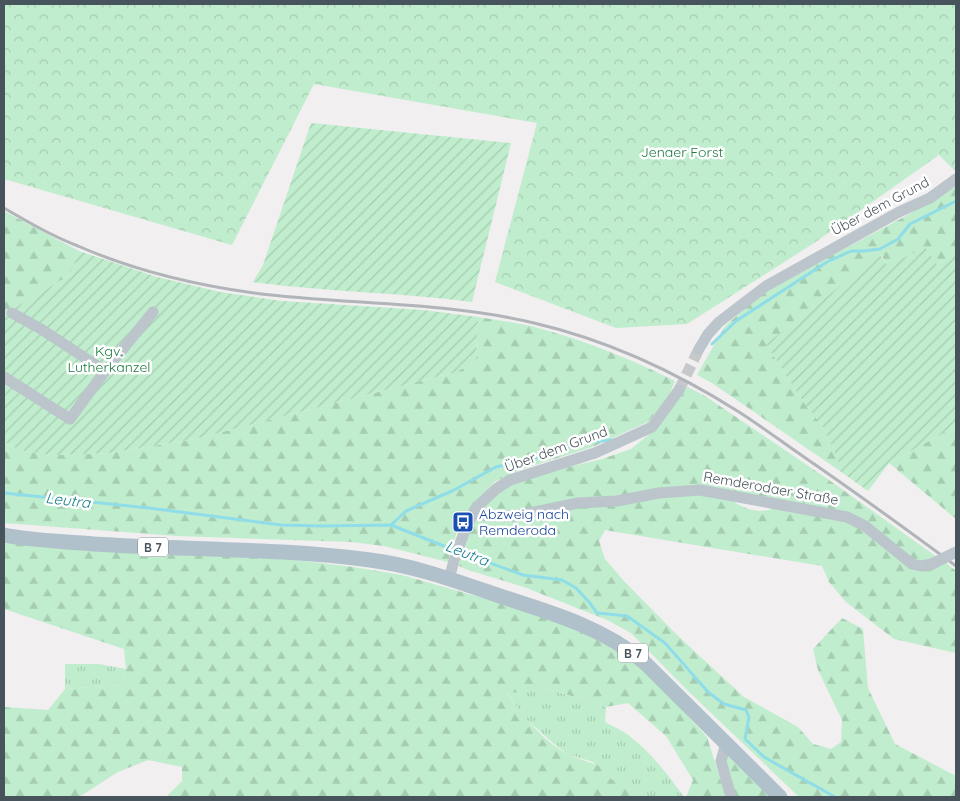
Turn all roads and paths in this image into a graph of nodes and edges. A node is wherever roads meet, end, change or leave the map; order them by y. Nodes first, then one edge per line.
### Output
1 (956, 179) edge
2 (153, 312) dead end
3 (12, 313) dead end
4 (699, 349) tunnel mouth
5 (105, 371) junction
6 (4, 377) edge
7 (679, 390) tunnel mouth
8 (474, 512) junction
9 (4, 535) edge
10 (956, 552) edge
11 (449, 579) junction
12 (726, 743) junction
13 (730, 797) edge
14 (780, 797) edge

1 - 4 street, Über dem Grund
2 - 5 street
3 - 5 street
5 - 6 street
7 - 8 street, Über dem Grund
8 - 10 street, Remderodaer Straße, bridge
8 - 11 street, Über dem Grund
9 - 11 main road, B 7
11 - 12 main road, B 7
12 - 13 street
12 - 14 main road, B 7

